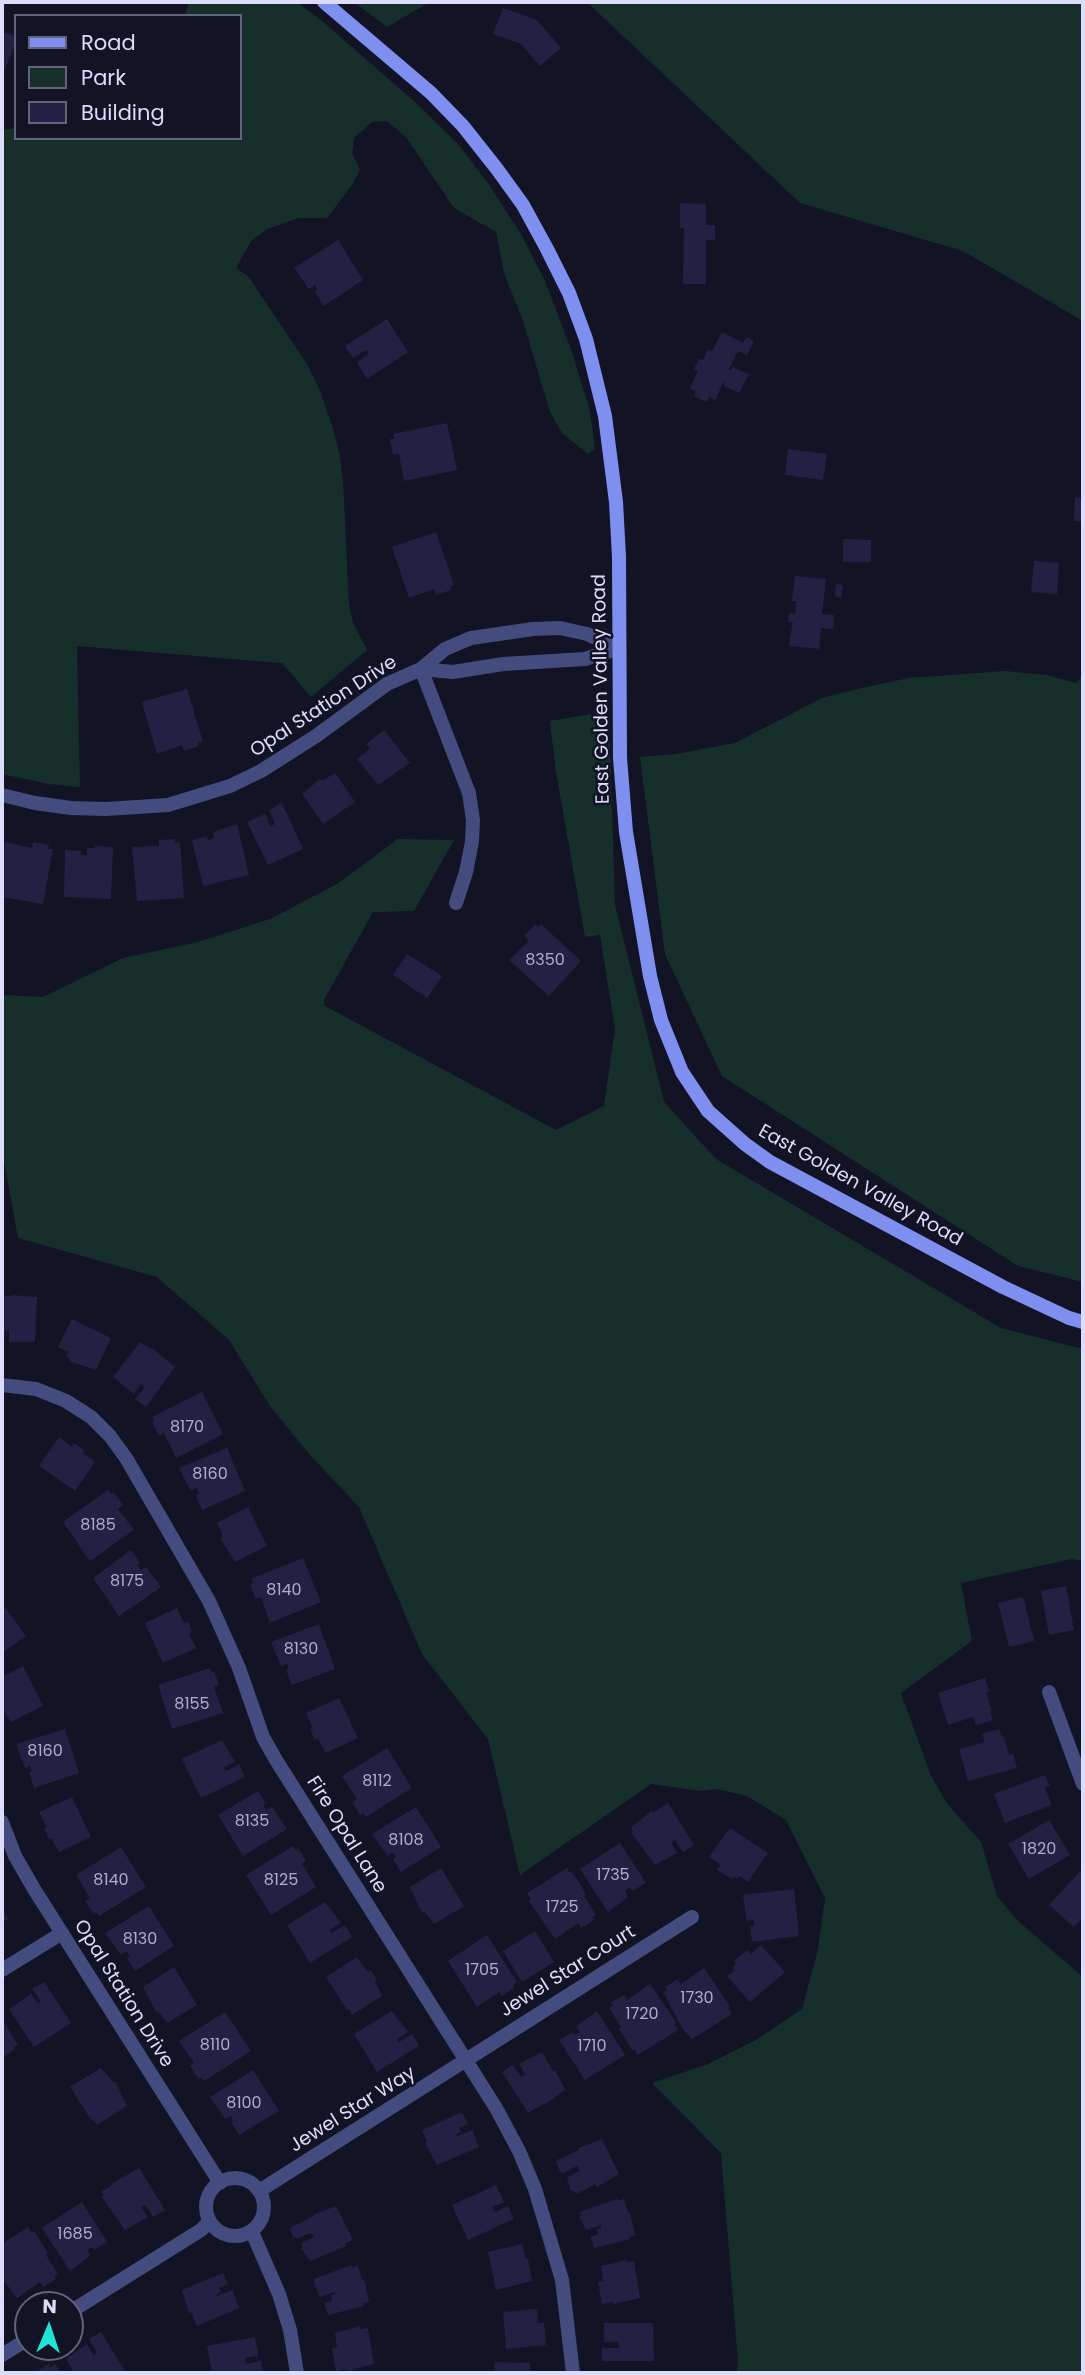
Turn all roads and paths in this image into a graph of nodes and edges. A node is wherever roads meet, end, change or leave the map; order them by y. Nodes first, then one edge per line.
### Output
1 (324, 2) edge
2 (620, 648) junction
3 (421, 669) junction
4 (2, 795) edge
5 (456, 904) dead end
6 (1083, 1322) edge
7 (2, 1385) edge
8 (1049, 1692) dead end
9 (1083, 1784) edge
10 (2, 1822) edge
11 (692, 1917) dead end
12 (62, 1933) junction
13 (2, 1970) edge
14 (466, 2060) junction
15 (220, 2183) junction
16 (259, 2191) junction
17 (209, 2222) junction
18 (252, 2232) junction
19 (84, 2303) edge
20 (297, 2373) edge
21 (573, 2373) edge

1 - 2 main road, East Golden Valley Road
2 - 3 street, Opal Station Drive
2 - 3 street, Opal Station Drive
2 - 6 main road, East Golden Valley Road
3 - 4 street, Opal Station Drive
3 - 5 street
7 - 14 street, Fire Opal Lane
8 - 9 street
10 - 12 street, Opal Station Drive
11 - 14 street, Jewel Star Court
12 - 13 street
12 - 15 street, Opal Station Drive
14 - 16 street, Jewel Star Way
14 - 21 street, Fire Opal Lane
15 - 16 street
15 - 17 street
16 - 18 street
17 - 18 street
17 - 19 street
18 - 20 street

